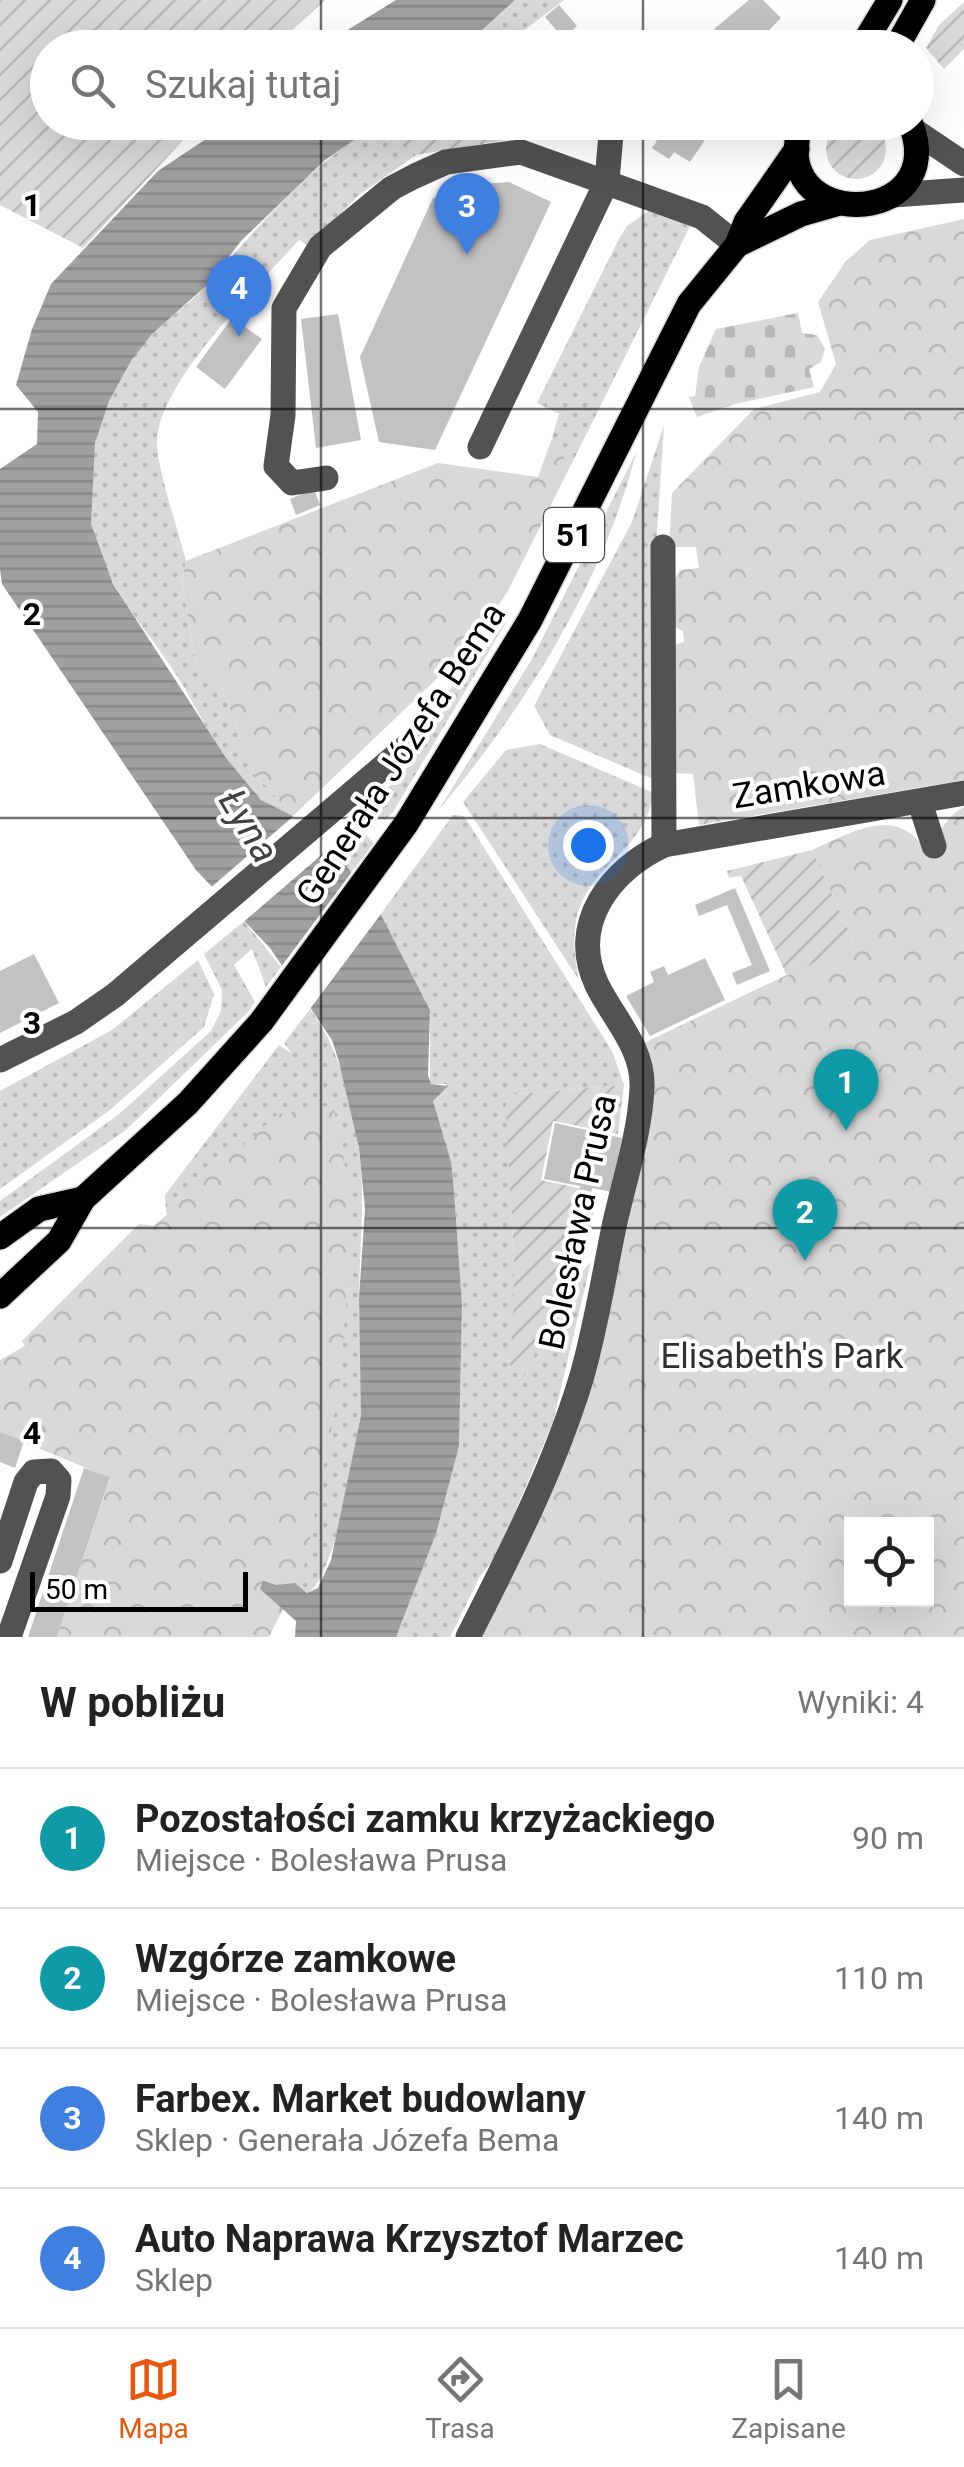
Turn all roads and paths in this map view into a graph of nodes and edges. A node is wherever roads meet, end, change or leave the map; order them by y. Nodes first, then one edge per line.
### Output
1 (890, 0) edge
2 (922, 0) edge
3 (872, 30) edge
4 (906, 30) edge
5 (610, 140) edge
6 (799, 140) edge
7 (912, 140) edge
8 (931, 140) edge
9 (797, 149) junction
10 (964, 164) edge
11 (607, 182) junction
12 (964, 190) edge
13 (893, 195) junction
14 (836, 204) junction
15 (737, 245) junction
16 (480, 447) dead end
17 (326, 478) dead end
18 (663, 548) dead end
19 (410, 743) dead end
20 (964, 793) edge
21 (920, 803) junction
22 (664, 845) junction
23 (934, 846) dead end
24 (0, 1060) edge
25 (83, 1199) junction
26 (0, 1236) edge
27 (0, 1296) edge
28 (0, 1560) edge
29 (9, 1637) edge
30 (468, 1637) edge

1 - 3 main road
2 - 4 main road
5 - 11 street
6 - 9 main road, 51
7 - 13 main road
8 - 10 street
9 - 14 main road
9 - 15 main road, Generała Józefa Bema / 51
11 - 15 street
11 - 16 street
11 - 17 street
12 - 13 street
13 - 14 main road, 51
14 - 15 main road, Generała Józefa Bema / 51
15 - 25 main road, Generała Józefa Bema / 51
18 - 22 street
19 - 24 street
20 - 21 street, Zamkowa
21 - 22 street, Zamkowa
21 - 23 street
22 - 30 street, Bolesława Prusa
25 - 26 main road, Generała Józefa Bema / 51
25 - 27 main road, Generała Józefa Bema / 51
28 - 29 street

